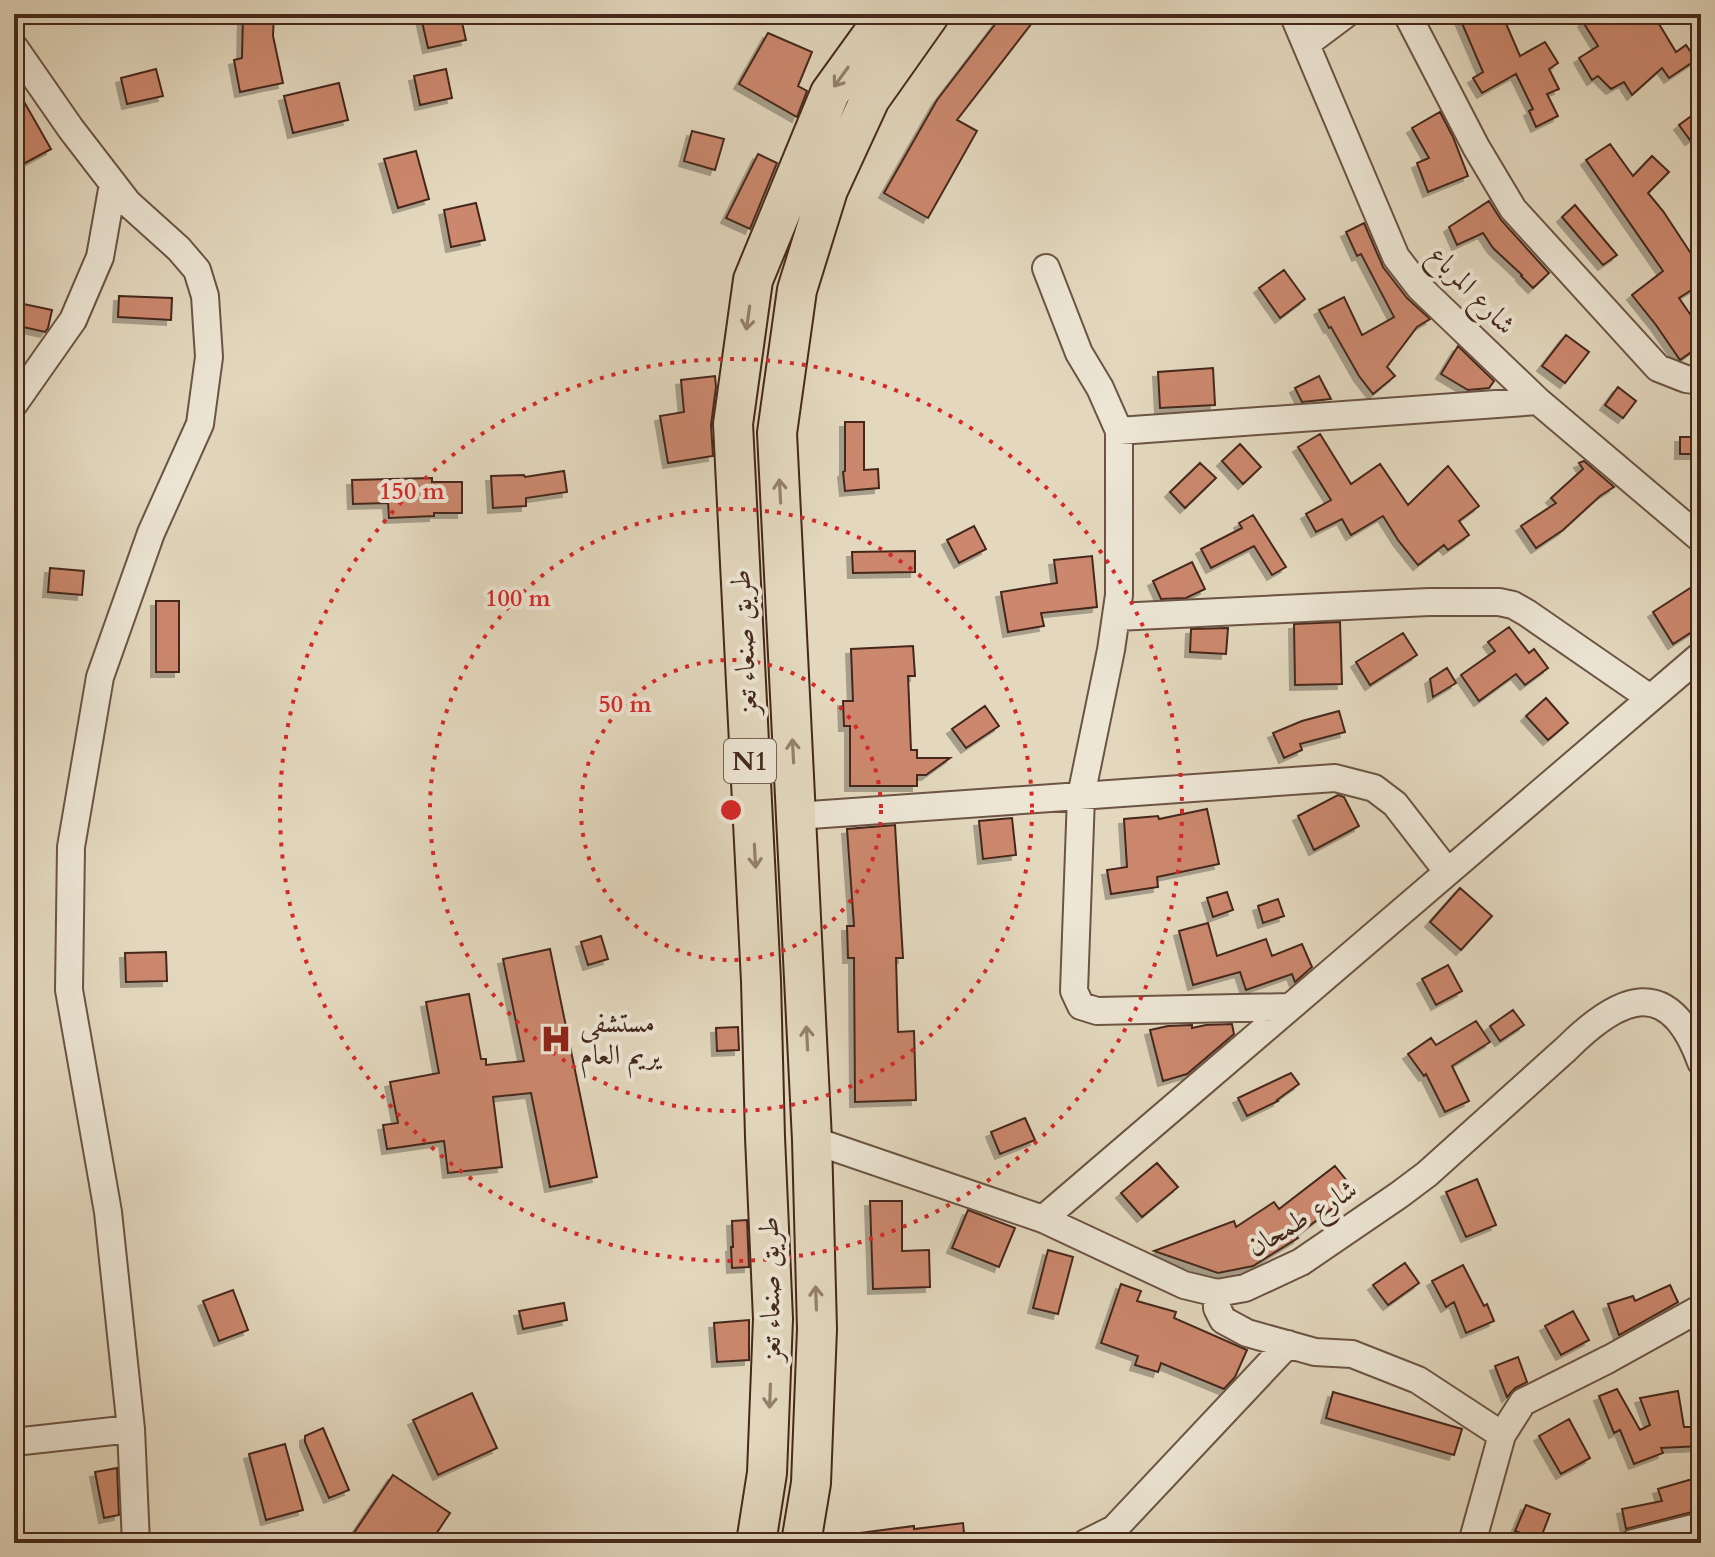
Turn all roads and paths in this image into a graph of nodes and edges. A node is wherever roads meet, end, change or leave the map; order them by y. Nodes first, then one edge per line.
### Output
1 (887, 14) edge
2 (930, 14) edge
3 (1293, 14) edge
4 (1346, 14) edge
5 (1407, 14) edge
6 (1306, 44) junction
7 (14, 47) edge
8 (25, 76) edge
9 (113, 184) junction
10 (1046, 268) dead end
11 (1701, 381) edge
12 (1538, 401) junction
13 (14, 404) edge
14 (1119, 431) junction
15 (1701, 539) edge
16 (1116, 617) junction
17 (1701, 655) edge
18 (1650, 698) junction
19 (1081, 796) junction
20 (796, 816) junction
21 (1447, 871) junction
22 (1289, 1007) junction
23 (1701, 1062) edge
24 (765, 1137) junction
25 (812, 1140) junction
26 (1043, 1219) junction
27 (1217, 1293) junction
28 (1701, 1308) edge
29 (1288, 1344) junction
30 (131, 1429) junction
31 (1502, 1435) junction
32 (14, 1442) edge
33 (1701, 1526) edge
34 (136, 1543) edge
35 (756, 1543) edge
36 (801, 1543) edge
37 (1086, 1543) edge
38 (1472, 1543) edge
39 (1633, 1543) edge

1 -> 24 highway, طريق صنعاء تعز / N1
20 -> 2 highway, طريق صنعاء تعز / N1
3 - 6 street, شارع المرباع
4 - 6 street
5 - 11 street
6 - 12 street, شارع المرباع
7 - 8 street
8 - 9 street
9 - 13 street
9 - 30 street
10 - 14 street
12 - 14 street
12 - 15 street, شارع المرباع
14 - 16 street
16 - 18 street
16 - 19 street
17 - 18 street
18 - 21 street
19 - 20 street
19 - 21 street
19 - 22 street
25 -> 20 highway, طريق صنعاء تعز / N1
21 - 22 street
22 - 26 street
23 - 27 street, شارع طمحان
24 - 25 highway
24 -> 35 highway, طريق صنعاء تعز / N1
25 - 26 street, شارع طمحان
36 -> 25 highway, طريق صنعاء تعز / N1
26 - 27 street, شارع طمحان
27 - 29 street
28 - 31 street
29 - 31 street
29 - 37 street
30 - 32 street
30 - 34 street
31 - 38 street
33 - 39 street

